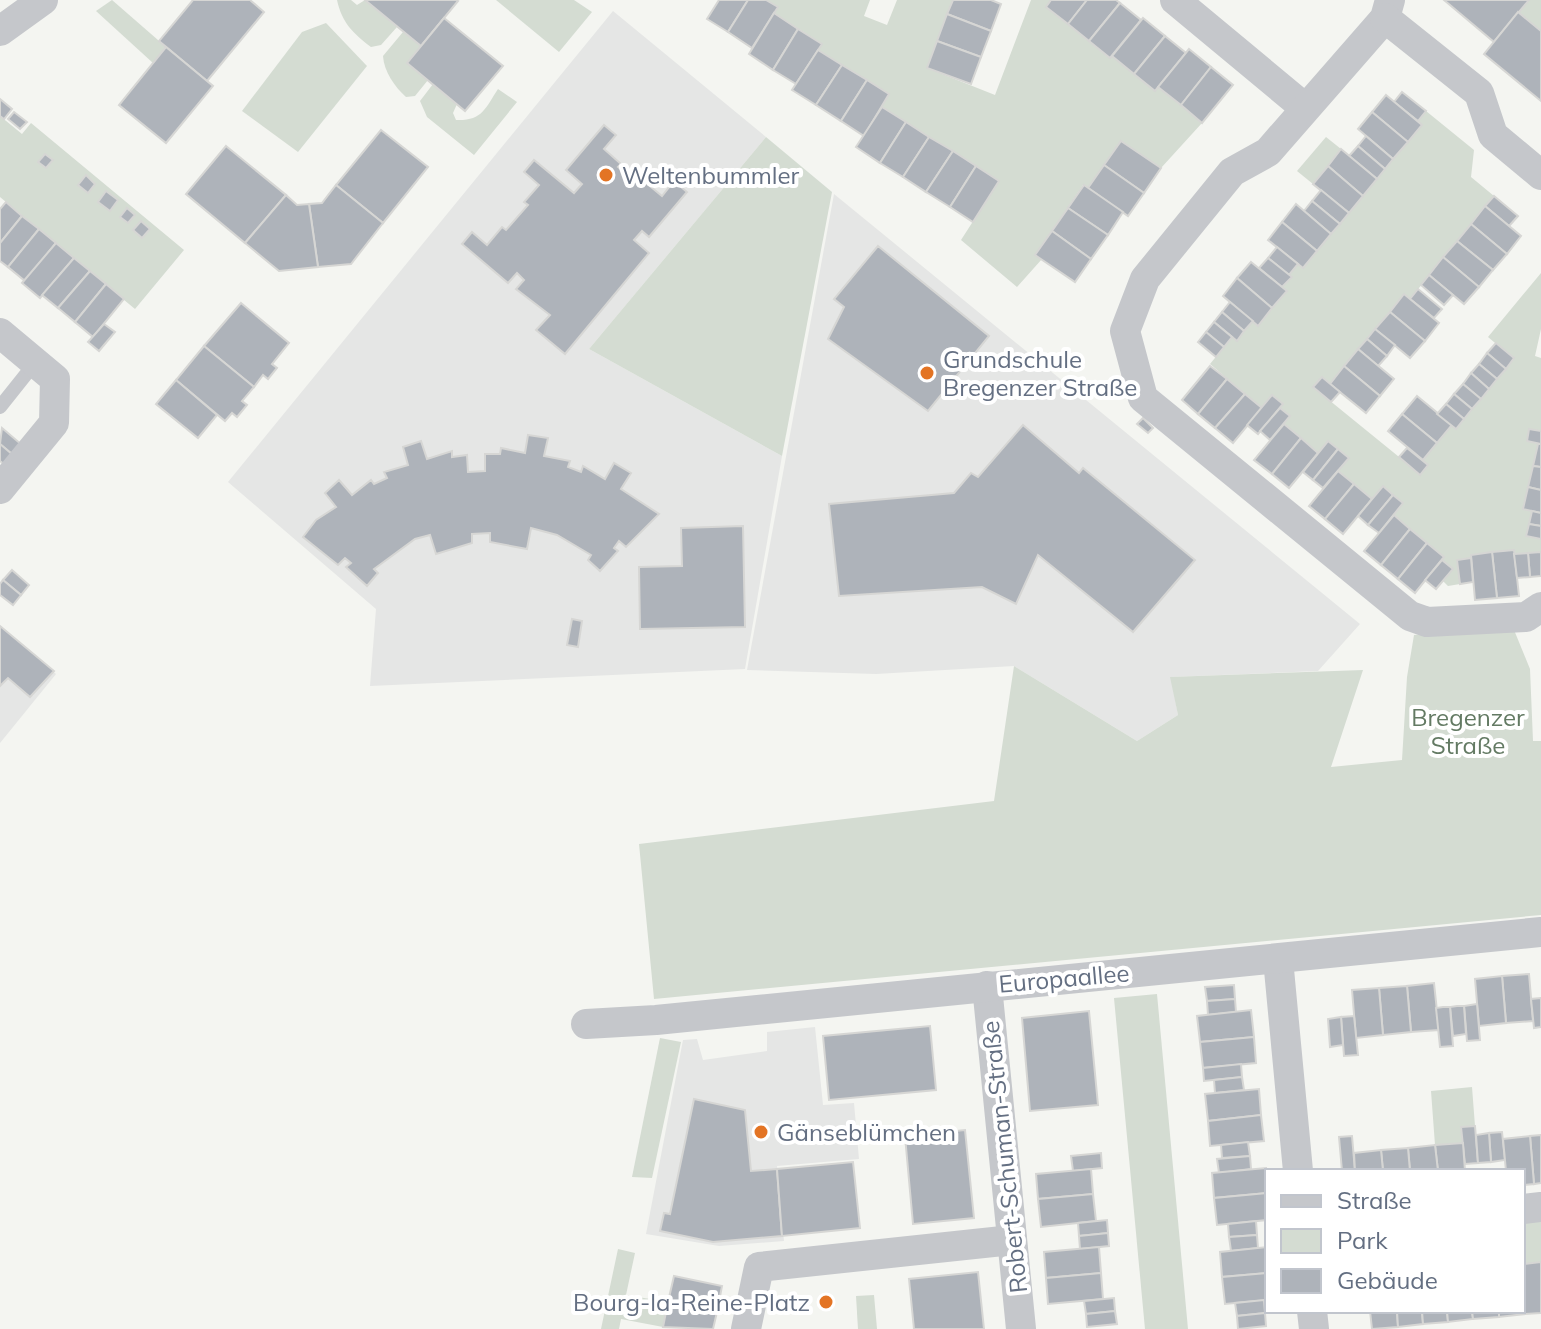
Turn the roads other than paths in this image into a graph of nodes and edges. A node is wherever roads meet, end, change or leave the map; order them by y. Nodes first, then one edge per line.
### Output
1 (43, 0) edge
2 (1175, 0) edge
3 (1388, 9) edge
4 (0, 31) edge
5 (1305, 108) junction
6 (1541, 175) edge
7 (0, 333) edge
8 (35, 363) junction
9 (0, 407) edge
10 (0, 489) edge
11 (1541, 607) edge
12 (1541, 932) edge
13 (1278, 959) junction
14 (987, 986) junction
15 (586, 1024) dead end
16 (1298, 1169) edge
17 (1012, 1240) junction
18 (746, 1329) edge
19 (1021, 1329) edge

1 - 4 street
2 - 5 street
3 - 5 street
3 - 6 street
5 - 11 street
7 - 8 street
8 - 9 lane
8 - 10 street
12 - 13 street, Europaallee
13 - 14 street, Europaallee
13 - 16 street
14 - 15 street, Europaallee
14 - 17 street, Robert-Schuman-Straße
17 - 18 street
17 - 19 street, Robert-Schuman-Straße

